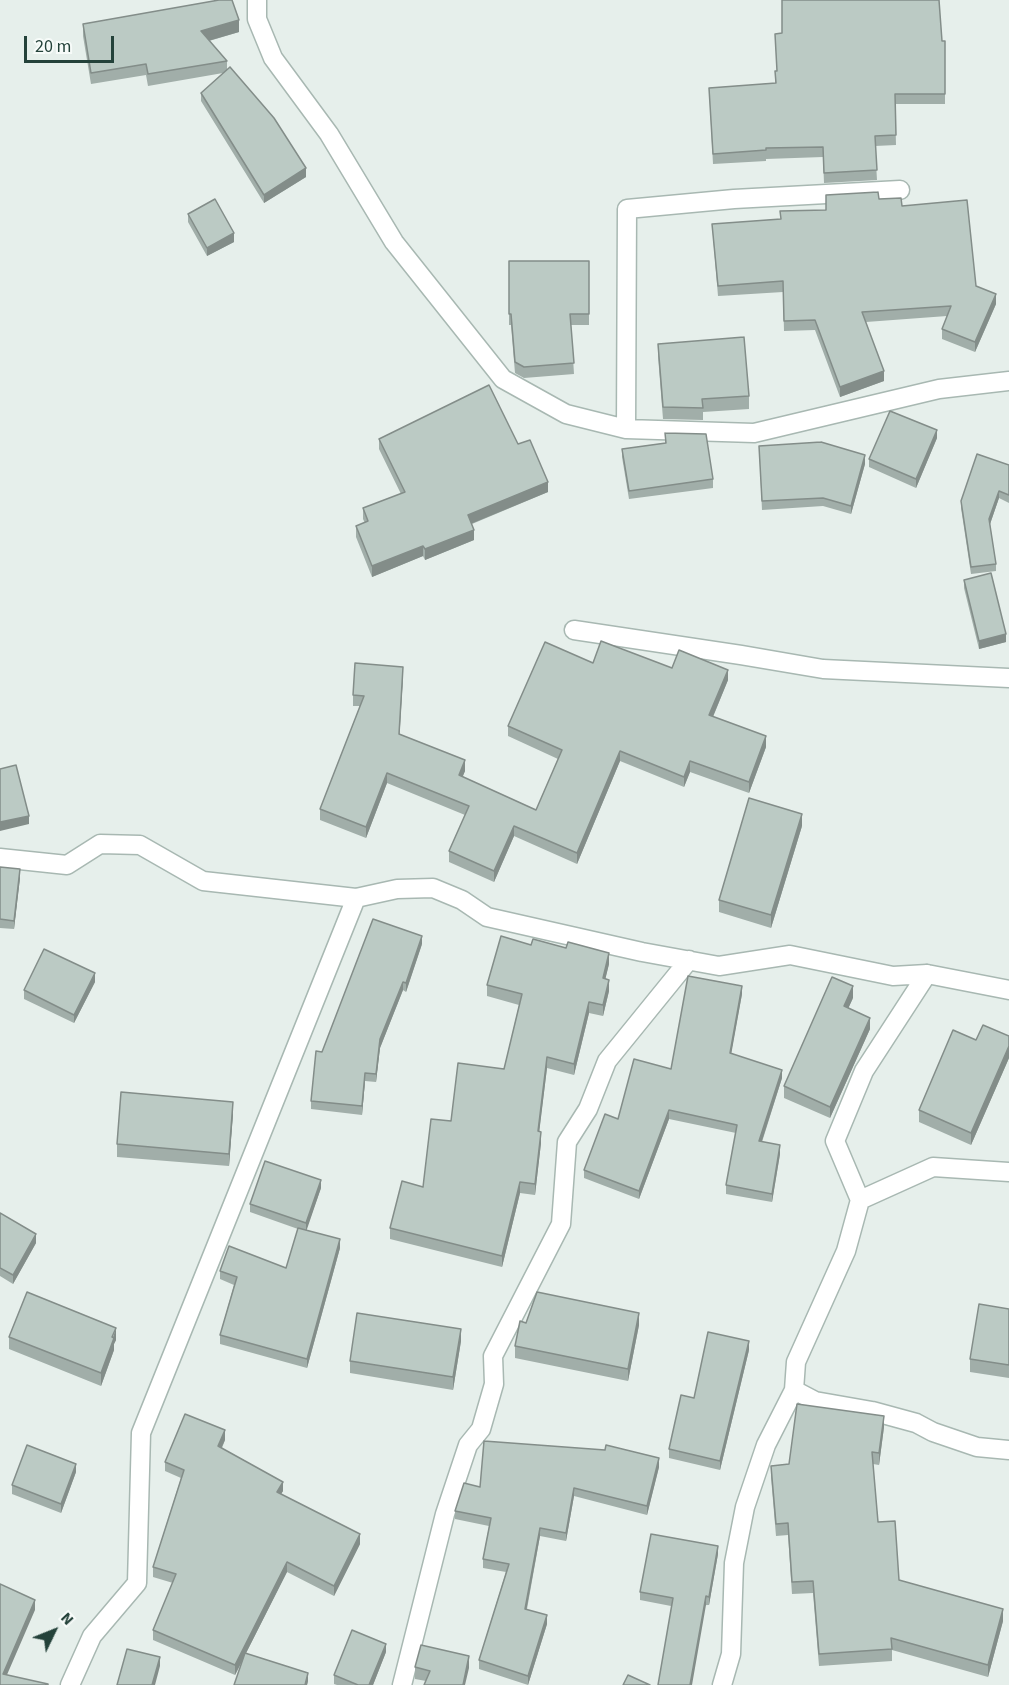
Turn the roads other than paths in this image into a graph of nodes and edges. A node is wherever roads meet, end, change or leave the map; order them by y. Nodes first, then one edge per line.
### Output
1 (257, 0) edge
2 (900, 190) dead end
3 (1009, 381) edge
4 (626, 429) junction
5 (574, 630) dead end
6 (1009, 678) edge
7 (0, 858) edge
8 (356, 898) junction
9 (688, 960) junction
10 (927, 974) junction
11 (1009, 990) edge
12 (1009, 1172) edge
13 (860, 1200) junction
14 (794, 1390) junction
15 (1009, 1450) edge
16 (70, 1685) edge
17 (402, 1685) edge
18 (722, 1685) edge

1 - 4 street
2 - 4 street
3 - 4 street
5 - 6 street
7 - 8 street
8 - 9 street
8 - 16 street
9 - 10 street
9 - 17 street
10 - 11 street
10 - 13 street
12 - 13 street
13 - 14 street
14 - 15 street
14 - 18 street

